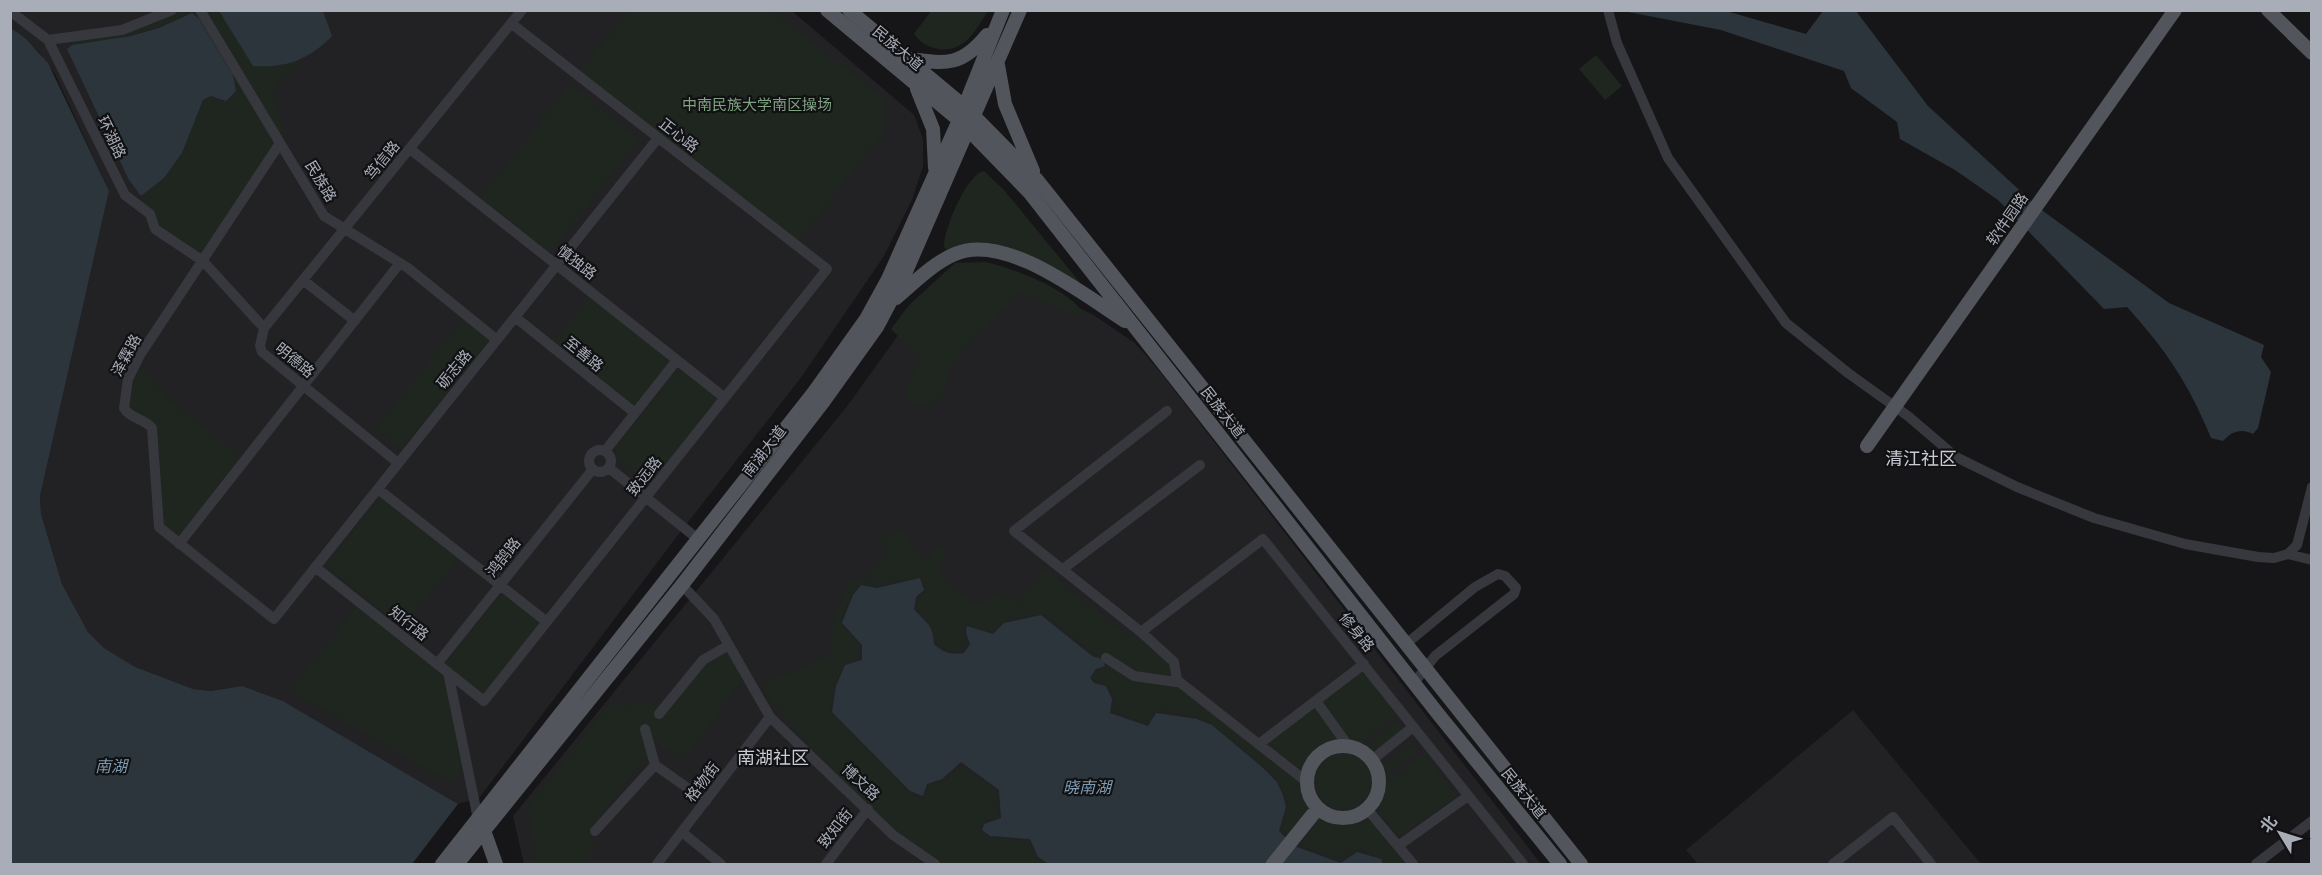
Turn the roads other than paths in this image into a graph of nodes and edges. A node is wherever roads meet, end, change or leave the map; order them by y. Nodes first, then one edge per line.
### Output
1 (172, 10) edge
2 (200, 10) edge
3 (522, 10) edge
4 (827, 10) edge
5 (849, 10) edge
6 (1003, 10) edge
7 (1020, 10) edge
8 (1608, 10) edge
9 (2175, 10) edge
10 (2268, 10) edge
11 (2281, 10) edge
12 (10, 11) edge
13 (512, 24) junction
14 (996, 24) junction
15 (48, 40) junction
16 (2312, 40) edge
17 (2312, 53) edge
18 (909, 59) junction
19 (997, 62) junction
20 (913, 81) junction
21 (970, 112) junction
22 (964, 125) junction
23 (658, 138) junction
24 (280, 143) junction
25 (411, 148) junction
26 (935, 176) junction
27 (1038, 181) junction
28 (344, 230) junction
29 (203, 261) junction
30 (400, 263) junction
31 (557, 265) junction
32 (827, 269) joint
33 (303, 280) junction
34 (892, 301) junction
35 (515, 317) junction
36 (355, 321) junction
37 (1133, 326) junction
38 (264, 328) junction
39 (497, 340) junction
40 (677, 360) junction
41 (303, 386) junction
42 (725, 398) junction
43 (1895, 408) junction
44 (1167, 411) dead end
45 (635, 413) junction
46 (1868, 446) dead end
47 (605, 451) junction
48 (398, 463) junction
49 (1200, 465) dead end
50 (609, 468) junction
51 (592, 469) junction
52 (2312, 487) edge
53 (378, 489) junction
54 (646, 497) junction
55 (698, 539) junction
56 (179, 544) junction
57 (2288, 554) junction
58 (2312, 560) edge
59 (315, 567) junction
60 (1063, 570) junction
61 (500, 585) junction
62 (682, 585) junction
63 (273, 619) joint
64 (547, 622) junction
65 (1141, 632) junction
66 (1406, 644) junction
67 (729, 645) junction
68 (1106, 658) dead end
69 (437, 664) junction
70 (1364, 664) junction
71 (1426, 670) junction
72 (448, 672) junction
73 (1176, 682) dead end
74 (1414, 683) junction
75 (484, 701) joint
76 (1316, 701) junction
77 (659, 714) dead end
78 (770, 717) junction
79 (1413, 727) junction
80 (645, 729) dead end
81 (1259, 744) junction
82 (1349, 747) junction
83 (1372, 760) junction
84 (655, 765) junction
85 (1306, 782) junction
86 (1468, 796) junction
87 (706, 801) junction
88 (1318, 808) junction
89 (868, 809) junction
90 (1367, 809) junction
91 (2312, 821) edge
92 (479, 825) junction
93 (595, 831) dead end
94 (682, 832) junction
95 (1398, 846) junction
96 (442, 864) edge
97 (457, 864) edge
98 (496, 864) edge
99 (657, 864) edge
100 (721, 864) edge
101 (826, 864) edge
102 (935, 864) edge
103 (1273, 864) edge
104 (1413, 864) edge
105 (1523, 864) edge
106 (1560, 864) edge
107 (1581, 864) edge
108 (1833, 864) edge
109 (1931, 864) edge
110 (2256, 864) edge

1 - 15 street
2 - 24 street, 民族路
3 - 13 street, 笃信路
4 - 20 main road, 民族大道
5 - 18 main road, 民族大道
6 - 14 main road, 南湖大道
7 - 19 main road, 南湖大道
8 - 43 street
9 - 43 main road, 软件园路
10 - 17 main road
11 - 16 main road
12 - 15 street, 环湖路
13 - 23 street, 正心路
13 - 25 street, 笃信路
14 - 18 main road
14 - 21 main road, 南湖大道
15 - 29 street, 环湖路
18 - 21 main road, 民族大道
19 - 21 main road, 南湖大道
19 - 27 main road
20 - 22 main road, 民族大道
20 - 26 main road
21 - 22 main road, 南湖大道
21 - 27 main road, 民族大道
22 - 26 main road, 南湖大道
22 - 34 main road, 南湖大道
22 - 37 main road, 民族大道
23 - 31 street, 砺志路
23 - 32 street, 正心路
24 - 28 street, 民族路
24 - 29 street, 泽霖路
25 - 28 street, 笃信路
25 - 31 street, 慎独路
26 - 55 main road, 南湖大道
27 - 66 main road, 民族大道
28 - 30 street, 民族路
28 - 33 street, 笃信路
29 - 38 street, 明德路
29 - 56 street, 泽霖路
30 - 36 street
30 - 39 street, 民族路
31 - 35 street, 砺志路
31 - 40 street, 慎独路
32 - 42 street, 致远路
33 - 36 street
33 - 38 street, 笃信路
34 - 37 main road
34 - 62 main road, 南湖大道
35 - 39 street, 砺志路
35 - 45 street, 至善路
36 - 41 street
37 - 74 main road, 民族大道
38 - 41 street, 明德路
39 - 48 street, 砺志路
40 - 42 street, 慎独路
40 - 45 street
41 - 48 street, 明德路
41 - 56 street
42 - 54 street, 致远路
43 - 46 main road, 软件园路
43 - 57 street
44 - 60 street
45 - 47 street
47 - 50 street
47 - 51 street
48 - 53 street, 砺志路
49 - 60 street
50 - 51 street
50 - 54 street
51 - 61 street, 鸿鹄路
52 - 57 street
53 - 59 street, 砺志路
53 - 61 street
54 - 55 street
54 - 64 street, 致远路
55 - 92 main road, 南湖大道
56 - 63 street, 泽霖路
57 - 58 street
59 - 63 street, 砺志路
59 - 69 street, 知行路
60 - 65 street
61 - 64 street
61 - 69 street, 鸿鹄路
62 - 67 street, 博文路
62 - 92 main road, 南湖大道
64 - 75 street, 致远路
65 - 70 street, 修身路
65 - 81 street
66 - 71 main road, 民族大道
66 - 71 street
67 - 77 street
67 - 78 street, 博文路
68 - 73 street
69 - 72 street, 知行路
70 - 76 street
70 - 79 street, 修身路
71 - 74 street
71 - 107 main road, 民族大道
72 - 75 street, 知行路
72 - 92 street
74 - 106 main road, 民族大道
76 - 81 street
76 - 82 street
78 - 87 street, 格物街
78 - 89 street, 博文路
79 - 83 street
79 - 86 street, 修身路
80 - 84 street
81 - 85 street
82 - 83 main road
82 - 85 main road
83 - 90 main road
84 - 87 street
84 - 93 street
85 - 88 main road
86 - 95 street
86 - 105 street, 修身路
87 - 94 street, 格物街
88 - 90 main road
88 - 103 main road
89 - 101 street, 致知街
89 - 102 street, 博文路
90 - 95 street
91 - 110 street
92 - 96 main road, 南湖大道
92 - 97 main road, 南湖大道
92 - 98 main road
94 - 99 street, 格物街
94 - 100 street
95 - 104 street
108 - 109 street

